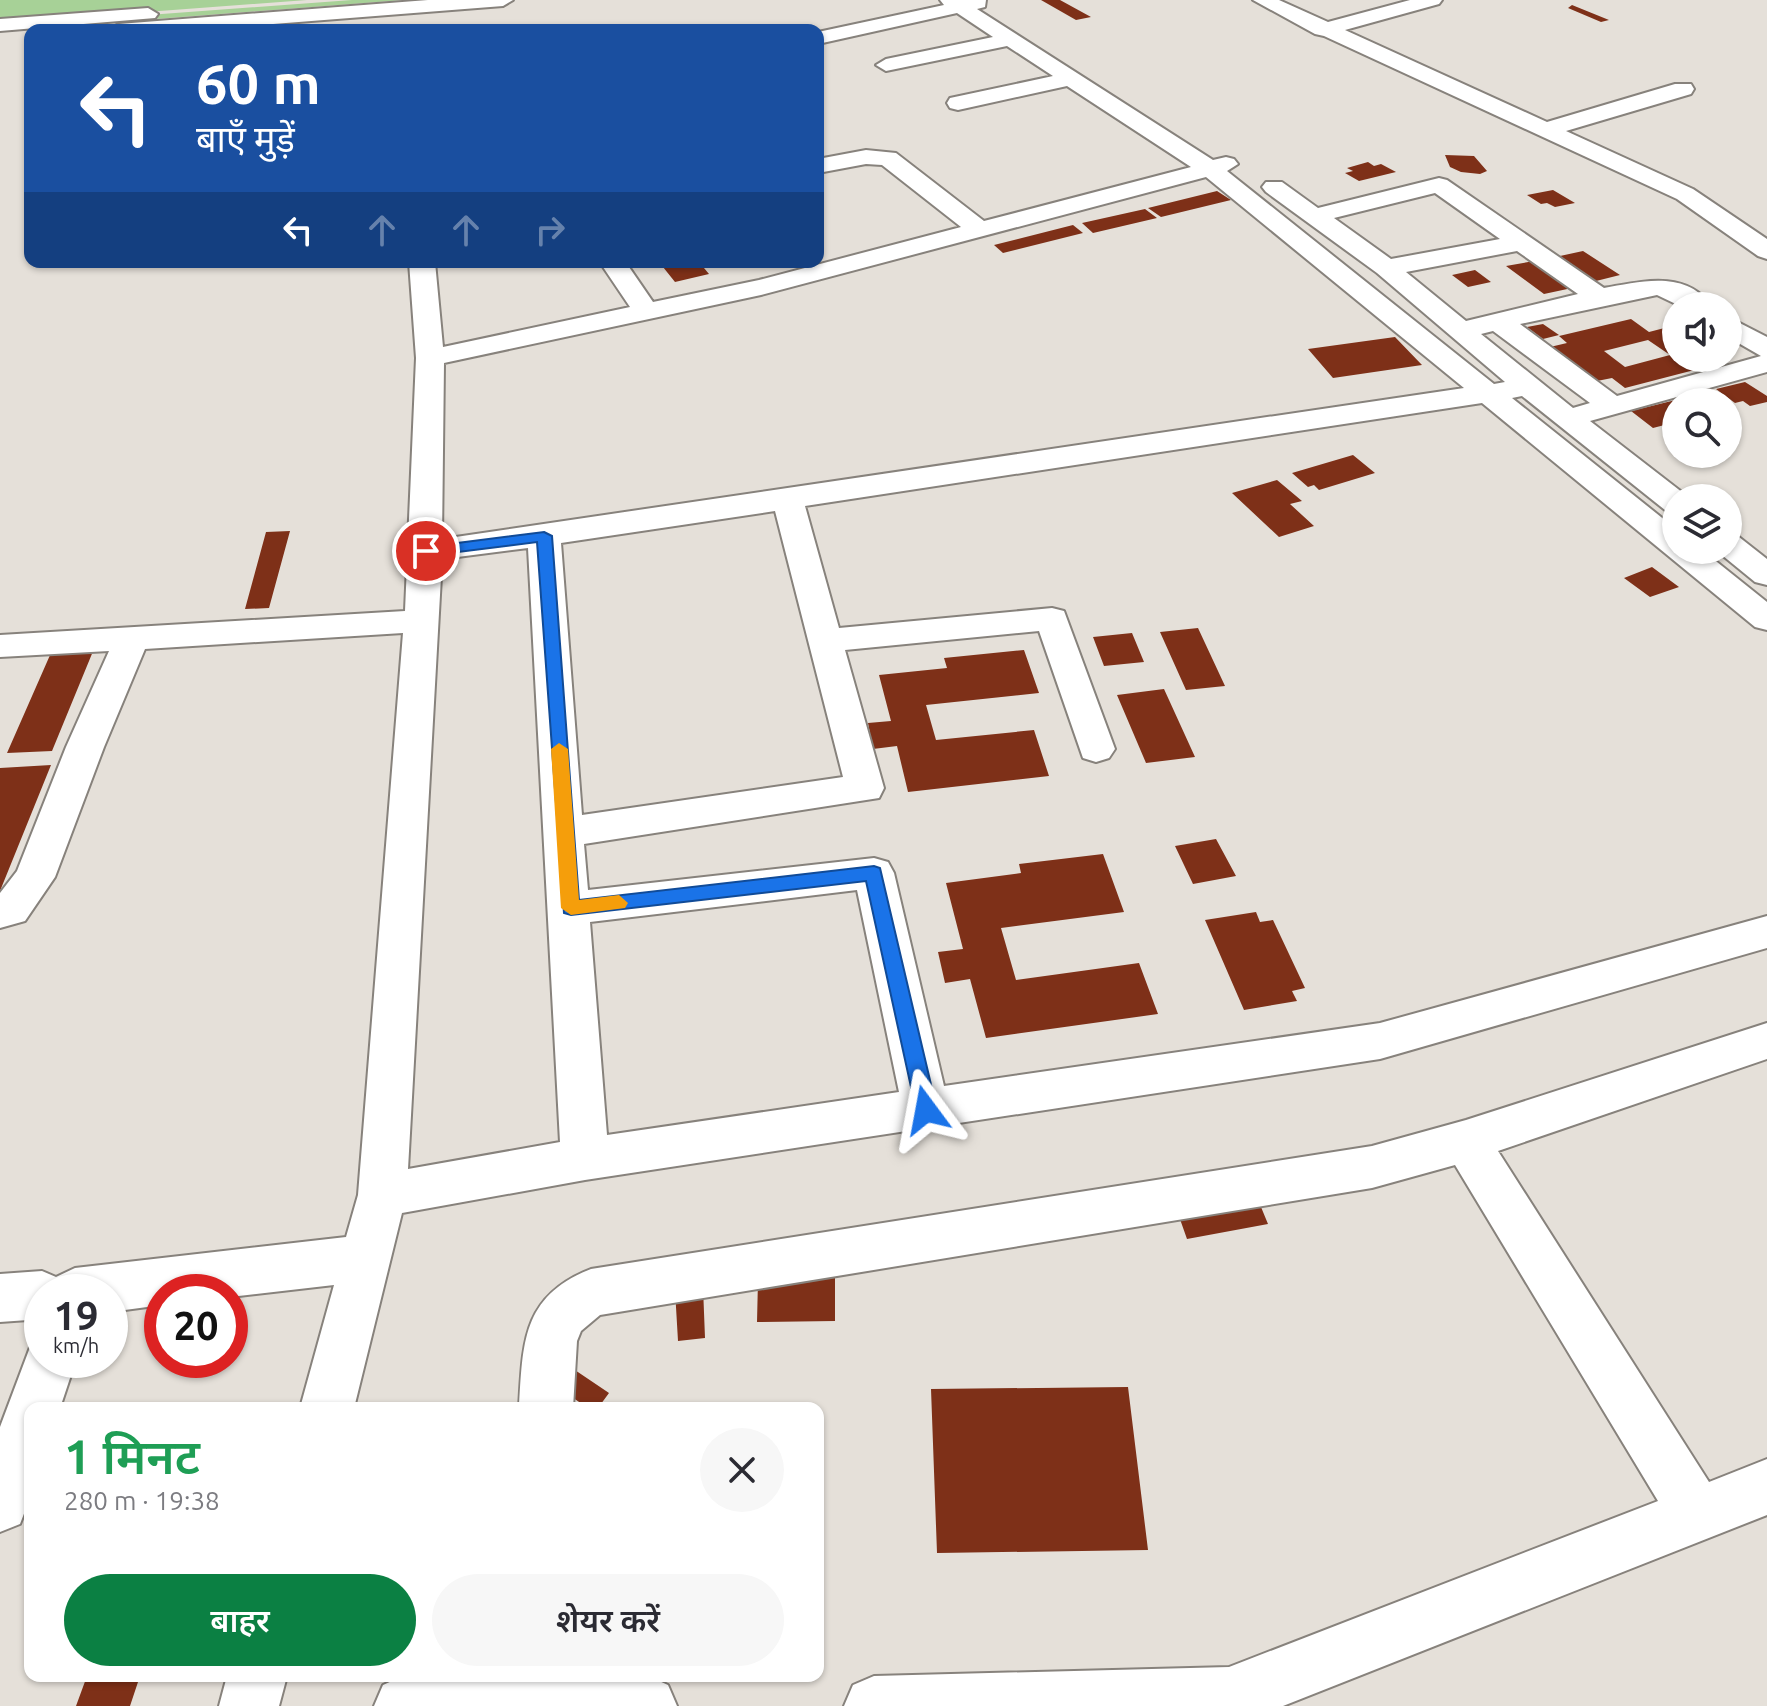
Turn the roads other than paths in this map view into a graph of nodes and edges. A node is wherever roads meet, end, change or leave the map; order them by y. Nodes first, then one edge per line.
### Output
1 (330, 0) edge
2 (503, 0) edge
3 (990, 0) edge
4 (1263, 0) edge
5 (1432, 0) edge
6 (953, 2) edge
7 (400, 8) junction
8 (196, 24) edge
9 (401, 24) edge
10 (0, 25) edge
11 (824, 29) edge
12 (1322, 30) junction
13 (24, 37) edge
14 (0, 39) edge
15 (1011, 39) junction
16 (1416, 52) dead end
17 (886, 65) dead end
18 (1073, 78) junction
19 (1683, 89) dead end
20 (958, 103) dead end
21 (1570, 123) junction
22 (1545, 130) junction
23 (1237, 161) junction
24 (824, 165) edge
25 (1209, 168) junction
26 (1314, 216) junction
27 (980, 230) junction
28 (1524, 242) junction
29 (1767, 251) edge
30 (422, 268) edge
31 (617, 268) edge
32 (743, 268) edge
33 (1386, 268) junction
34 (761, 287) junction
35 (1676, 292) edge
36 (1599, 297) junction
37 (647, 312) junction
38 (1498, 321) junction
39 (1462, 330) junction
40 (1742, 334) edge
41 (1767, 349) edge
42 (430, 358) junction
43 (1767, 363) edge
44 (1528, 387) junction
45 (1488, 393) junction
46 (1613, 407) junction
47 (1569, 418) junction
48 (1662, 492) edge
49 (787, 498) junction
50 (1662, 534) edge
51 (544, 536) junction
52 (426, 551) junction
53 (1742, 555) edge
54 (1699, 564) edge
55 (1767, 575) edge
56 (1767, 619) edge
57 (421, 621) junction
58 (132, 639) junction
59 (827, 640) junction
60 (0, 646) edge
61 (1096, 749) dead end
62 (565, 832) junction
63 (571, 908) junction
64 (0, 912) edge
65 (1767, 932) edge
66 (1767, 1041) edge
67 (926, 1110) junction
68 (1466, 1141) junction
69 (585, 1159) junction
70 (382, 1195) junction
71 (367, 1258) junction
72 (128, 1286) edge
73 (24, 1296) edge
74 (0, 1298) edge
75 (44, 1378) edge
76 (35, 1402) edge
77 (329, 1402) edge
78 (546, 1402) edge
79 (24, 1435) edge
80 (1767, 1487) edge
81 (0, 1504) edge
82 (1697, 1514) junction
83 (255, 1682) edge
84 (529, 1683) edge
85 (1229, 1702) edge
86 (249, 1706) edge
87 (404, 1706) edge
88 (647, 1706) edge
89 (874, 1706) edge

1 - 10 street
2 - 7 street
3 - 6 street
3 - 23 street
4 - 12 street
5 - 12 street
6 - 11 street
6 - 15 street
7 - 8 street
7 - 9 street
12 - 22 street
13 - 14 street
15 - 17 street
15 - 18 street
16 - 21 street
18 - 20 street
18 - 25 street
19 - 21 street
21 - 22 street
22 - 29 street
23 - 25 street
23 - 26 street
24 - 27 street
25 - 27 street
25 - 45 street
26 - 28 street
26 - 33 street
27 - 34 street
28 - 33 street
28 - 36 street
30 - 42 street
31 - 37 street
32 - 34 street
33 - 39 street
34 - 37 street
35 - 36 street
36 - 38 street
37 - 42 street
38 - 39 street
38 - 46 street
39 - 44 street
40 - 41 street
42 - 52 street
43 - 46 street
44 - 45 street
44 - 47 street
45 - 49 street
45 - 50 street
46 - 47 street
47 - 48 street
49 - 51 street
49 - 59 street
51 - 52 street
51 - 62 street
52 - 57 street
53 - 55 street
54 - 56 street
57 - 58 street
57 - 70 street
58 - 60 street
58 - 64 street
59 - 61 street
59 - 62 street
62 - 63 street
63 - 67 street
63 - 69 street
65 - 67 street
66 - 68 street
67 - 69 street
68 - 78 street
68 - 82 street
69 - 70 street
70 - 71 street
71 - 72 street
71 - 77 street
73 - 74 street
75 - 76 street
79 - 81 street
80 - 82 street
82 - 85 street
83 - 86 street
84 - 87 street
84 - 88 street
85 - 89 street

